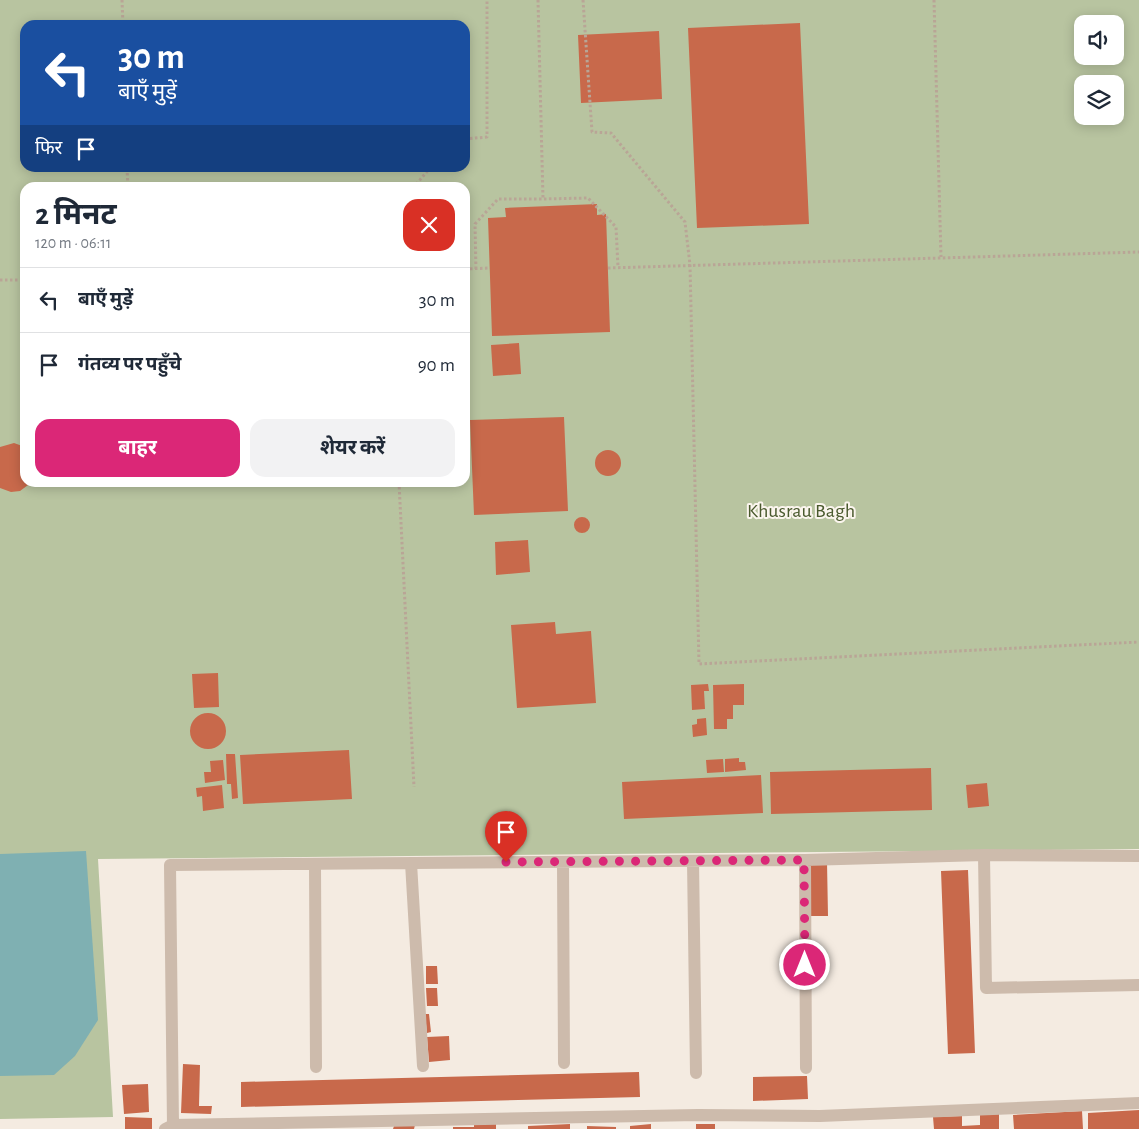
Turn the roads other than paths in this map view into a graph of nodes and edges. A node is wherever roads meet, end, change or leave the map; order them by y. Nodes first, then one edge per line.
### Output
1 (984, 855) junction
2 (1139, 856) edge
3 (804, 860) junction
4 (693, 861) junction
5 (563, 862) junction
6 (411, 863) junction
7 (315, 864) junction
8 (1139, 985) edge
9 (564, 1063) dead end
10 (423, 1066) dead end
11 (316, 1067) dead end
12 (806, 1068) dead end
13 (696, 1073) dead end
14 (1139, 1103) edge
15 (169, 1127) edge

1 - 2 lane
1 - 3 lane
1 - 8 lane
3 - 4 lane
3 - 12 lane
4 - 5 lane
4 - 13 lane
5 - 6 lane
5 - 9 lane
6 - 7 lane
6 - 10 lane
7 - 11 lane
7 - 15 lane
14 - 15 lane

